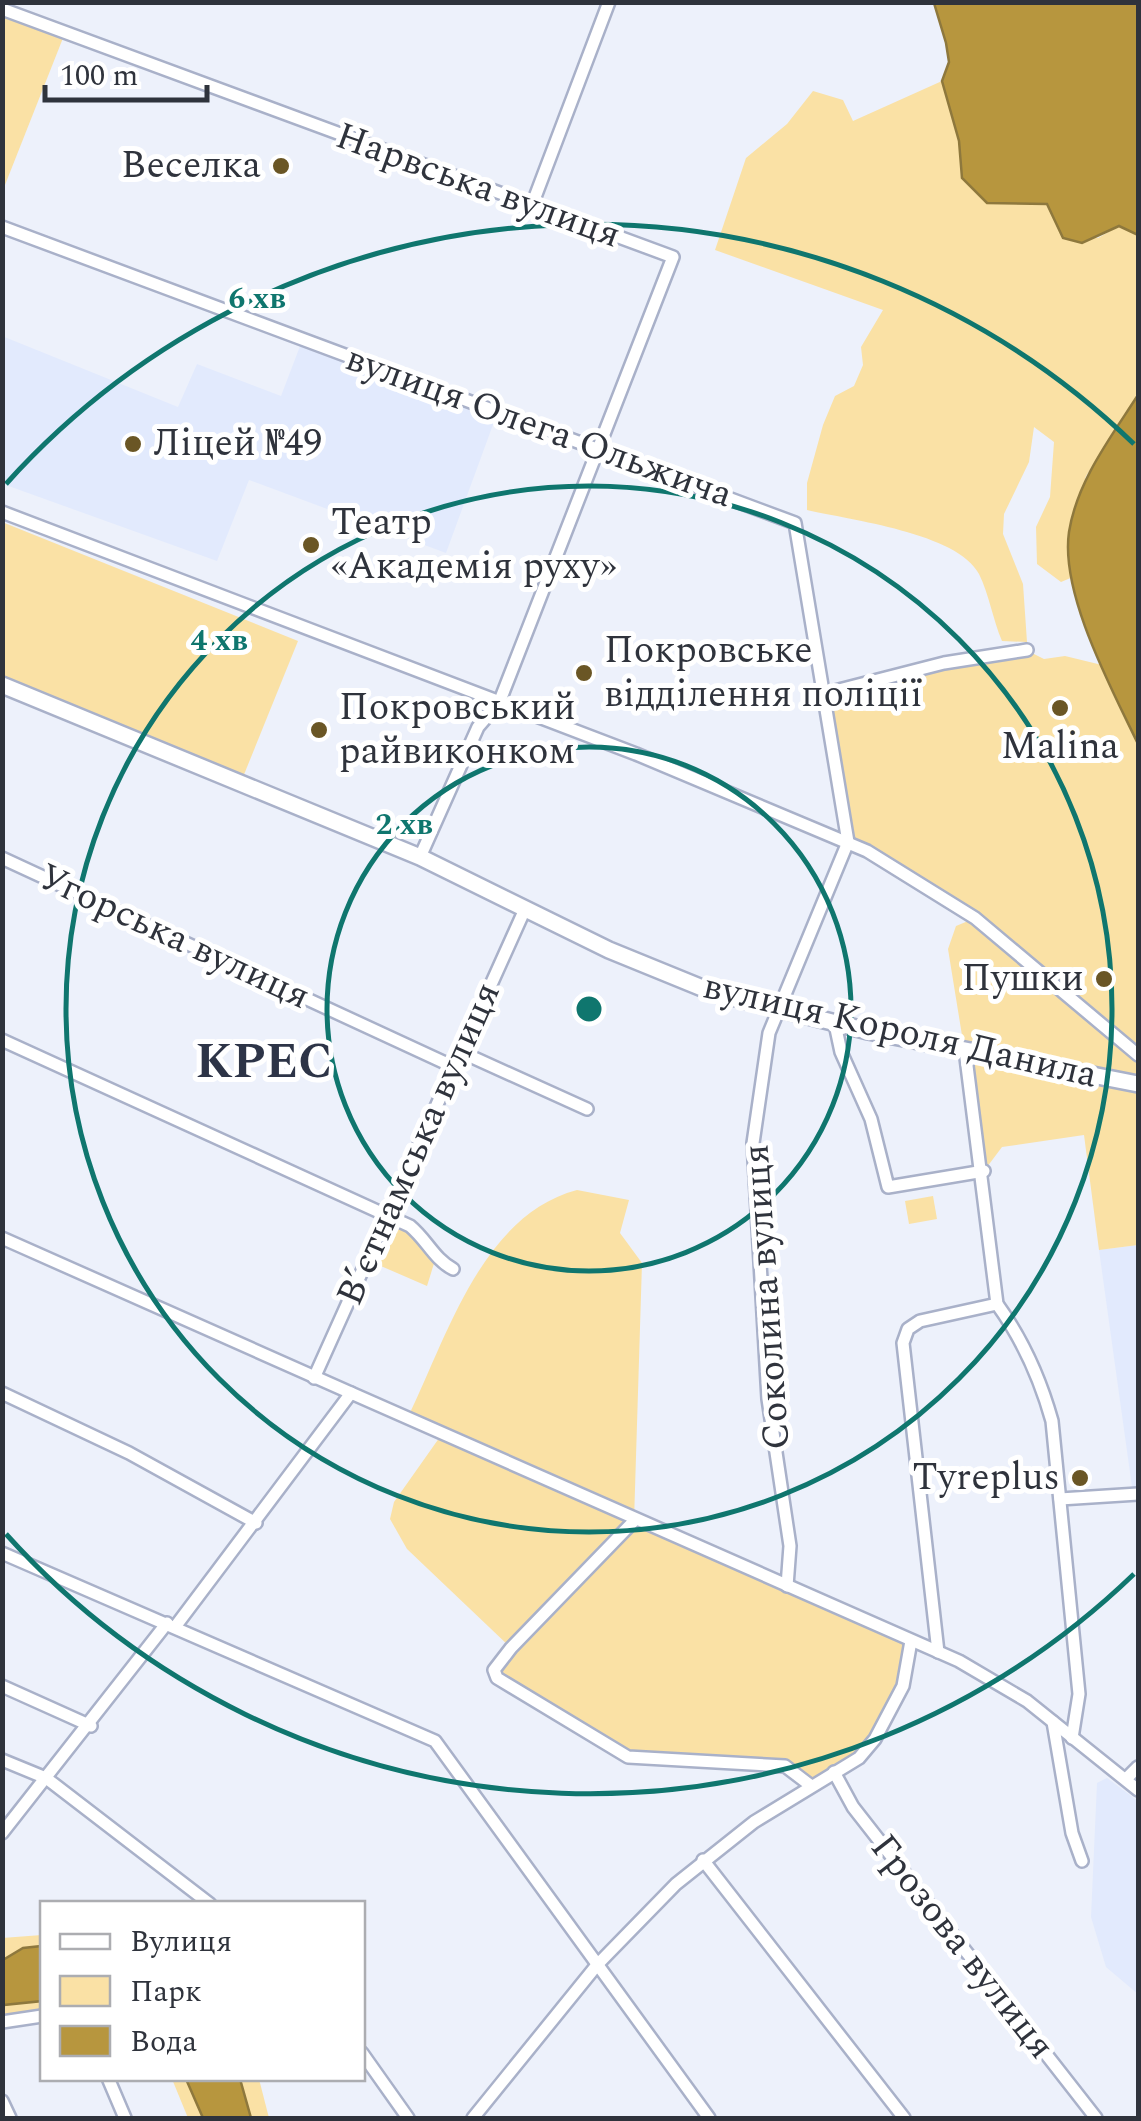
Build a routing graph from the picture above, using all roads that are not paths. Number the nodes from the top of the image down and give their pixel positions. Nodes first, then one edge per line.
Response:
1 (609, 2) edge
2 (2, 9) edge
3 (532, 205) junction
4 (2, 227) edge
5 (598, 447) junction
6 (2, 512) edge
7 (1027, 650) dead end
8 (2, 685) edge
9 (827, 693) junction
10 (498, 703) junction
11 (848, 842) junction
12 (420, 857) junction
13 (2, 858) edge
14 (524, 909) junction
15 (779, 1011) junction
16 (835, 1024) junction
17 (2, 1040) edge
18 (965, 1050) junction
19 (461, 1052) junction
20 (1138, 1055) edge
21 (454, 1067) junction
22 (1138, 1084) edge
23 (586, 1110) dead end
24 (984, 1171) junction
25 (388, 1215) junction
26 (2, 1238) edge
27 (453, 1269) dead end
28 (997, 1304) junction
29 (314, 1378) junction
30 (2, 1393) edge
31 (351, 1393) junction
32 (1138, 1494) edge
33 (1060, 1500) junction
34 (634, 1522) junction
35 (256, 1523) junction
36 (2, 1553) edge
37 (787, 1586) junction
38 (171, 1625) junction
39 (911, 1642) junction
40 (938, 1652) junction
41 (2, 1686) edge
42 (1053, 1722) junction
43 (91, 1726) junction
44 (1072, 1738) junction
45 (2, 1760) edge
46 (1138, 1766) edge
47 (834, 1772) junction
48 (46, 1778) junction
49 (1126, 1780) junction
50 (810, 1785) junction
51 (1138, 1790) edge
52 (2, 1834) edge
53 (703, 1860) junction
54 (1082, 1862) dead end
55 (206, 1901) edge
56 (598, 1965) junction
57 (40, 2016) edge
58 (2, 2022) edge
59 (365, 2058) edge
60 (109, 2081) edge
61 (2, 2100) edge
62 (10, 2118) edge
63 (125, 2118) edge
64 (408, 2118) edge
65 (473, 2118) edge
66 (709, 2118) edge
67 (904, 2118) edge
68 (1096, 2118) edge

1 - 3 street
2 - 3 street, Нарвська вулиця
3 - 5 street, Нарвська вулиця
4 - 5 street, вулиця Олега Ольжича
5 - 9 street, вулиця Олега Ольжича
5 - 10 street
6 - 10 street
7 - 9 street
8 - 12 main road, вулиця Короля Данила
9 - 11 street
10 - 11 street
10 - 12 street
11 - 15 street, Соколина вулиця
11 - 20 street
12 - 14 main road, вулиця Короля Данила
13 - 21 street, Угорська вулиця
14 - 15 main road, вулиця Короля Данила
14 - 19 street, Вʼєтнамська вулиця
15 - 16 main road, вулиця Короля Данила
15 - 37 street, Соколина вулиця
16 - 18 main road, вулиця Короля Данила
16 - 24 street
17 - 25 street
18 - 22 main road, вулиця Короля Данила
18 - 24 street
19 - 21 street, Вʼєтнамська вулиця
19 - 23 street
21 - 25 street, Вʼєтнамська вулиця
24 - 28 street
25 - 27 street
25 - 29 street, Вʼєтнамська вулиця
26 - 29 street
28 - 33 street
28 - 40 street
29 - 31 street
30 - 35 street
31 - 34 street
31 - 35 street
32 - 33 street
33 - 44 street
34 - 37 street
34 - 50 street
35 - 38 street
36 - 38 street
37 - 39 street
38 - 43 street
38 - 56 street
39 - 40 street
39 - 47 street
40 - 42 street
41 - 43 street
42 - 44 street
42 - 54 street
43 - 48 street
44 - 49 street
45 - 48 street
46 - 49 street
47 - 50 street
47 - 68 street, Грозова вулиця
48 - 52 street
48 - 55 street
49 - 51 street
50 - 53 street
53 - 56 street
53 - 67 street
56 - 65 street
56 - 66 street
57 - 58 street
59 - 64 street
60 - 63 street
61 - 62 street

